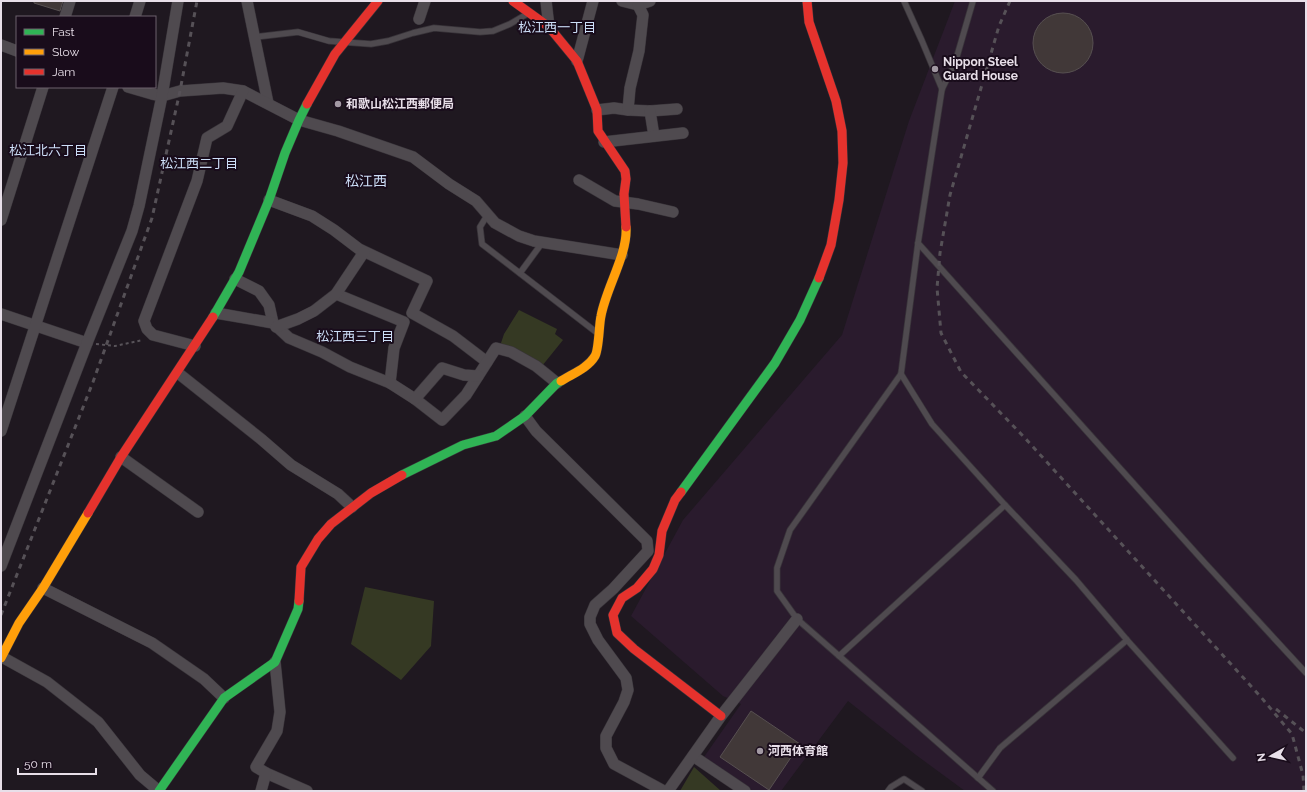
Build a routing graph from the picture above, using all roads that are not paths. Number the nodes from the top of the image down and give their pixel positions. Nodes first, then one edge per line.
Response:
1 (70, 1) edge
2 (140, 1) edge
3 (178, 1) edge
4 (247, 1) edge
5 (378, 1) edge
6 (425, 1) edge
7 (546, 1) edge
8 (593, 1) edge
9 (622, 1) edge
10 (650, 1) edge
11 (806, 1) edge
12 (904, 1) edge
13 (973, 1) edge
14 (520, 2) edge
15 (638, 5) junction
16 (529, 13) junction
17 (65, 16) edge
18 (135, 16) edge
19 (419, 19) dead end
20 (549, 27) junction
21 (255, 37) junction
22 (344, 42) junction
23 (1, 45) edge
24 (16, 50) edge
25 (577, 61) junction
26 (44, 88) edge
27 (113, 88) edge
28 (131, 88) edge
29 (942, 89) junction
30 (243, 91) junction
31 (162, 96) junction
32 (268, 103) junction
33 (677, 109) dead end
34 (597, 110) junction
35 (628, 110) junction
36 (650, 111) junction
37 (299, 120) junction
38 (683, 133) dead end
39 (654, 136) junction
40 (604, 142) junction
41 (579, 180) dead end
42 (269, 200) junction
43 (625, 203) junction
44 (673, 212) dead end
45 (488, 214) junction
46 (1, 220) edge
47 (542, 243) junction
48 (918, 243) junction
49 (364, 252) junction
50 (622, 255) junction
51 (520, 274) junction
52 (235, 279) junction
53 (336, 294) junction
54 (1, 314) edge
55 (216, 314) junction
56 (274, 325) junction
57 (35, 326) junction
58 (599, 334) junction
59 (87, 343) junction
60 (195, 346) junction
61 (487, 362) junction
62 (178, 373) junction
63 (901, 374) junction
64 (478, 376) junction
65 (390, 383) junction
66 (557, 384) junction
67 (415, 399) junction
68 (525, 416) junction
69 (1, 431) edge
70 (122, 457) junction
71 (1005, 505) junction
72 (352, 507) junction
73 (198, 512) dead end
74 (5, 542) edge
75 (1, 566) edge
76 (43, 588) junction
77 (614, 589) junction
78 (622, 598) junction
79 (797, 619) junction
80 (1127, 640) junction
81 (839, 656) junction
82 (1, 657) edge
83 (275, 662) junction
84 (1306, 673) edge
85 (224, 698) junction
86 (721, 716) junction
87 (693, 756) junction
88 (1233, 758) dead end
89 (266, 773) junction
90 (978, 778) junction
91 (159, 791) edge
92 (261, 791) edge
93 (307, 791) edge
94 (664, 791) edge
95 (668, 791) edge
96 (745, 791) edge
97 (888, 791) edge
98 (922, 791) edge
99 (993, 791) edge

1 - 17 street
2 - 18 street
3 - 31 street
4 - 21 street
5 - 22 street
6 - 19 street
7 - 20 street
8 - 25 street
9 - 15 street
10 - 15 street
11 - 78 street
12 - 29 lane
13 - 29 lane
14 - 16 street
15 - 35 street
16 - 20 street
16 - 22 lane
20 - 25 street
21 - 22 lane
21 - 32 street
22 - 37 street
23 - 24 street
25 - 34 street
26 - 46 street
27 - 57 street
28 - 31 street
29 - 48 lane
30 - 31 street
30 - 32 street
30 - 60 street
31 - 59 street
32 - 37 street
33 - 36 street
34 - 35 street
34 - 40 street
35 - 36 street
36 - 39 street
37 - 42 street
37 - 45 street
38 - 39 street
39 - 40 street
40 - 43 street
41 - 43 street
42 - 49 street
42 - 52 street
43 - 44 street
43 - 50 street
45 - 47 street
45 - 51 lane
47 - 50 street
47 - 51 lane
48 - 63 lane
48 - 84 lane
49 - 53 street
49 - 61 street
50 - 58 street
51 - 58 lane
52 - 55 street
52 - 56 street
53 - 56 street
53 - 65 street
54 - 57 street
55 - 56 street
55 - 60 street
56 - 65 street
57 - 59 street
57 - 69 street
58 - 66 street
59 - 74 street
60 - 62 street
61 - 64 street
61 - 66 street
62 - 70 street
62 - 72 street
63 - 71 lane
63 - 79 lane
64 - 67 street
64 - 67 street
65 - 67 street
66 - 68 street
68 - 72 street
68 - 77 street
70 - 73 street
70 - 76 street
71 - 80 lane
71 - 81 lane
72 - 83 street
74 - 75 street
76 - 82 street
76 - 85 street
77 - 78 street
77 - 94 street
78 - 86 street
79 - 81 lane
79 - 86 street
80 - 88 lane
80 - 90 lane
81 - 90 lane
82 - 91 street
83 - 85 street
83 - 89 street
85 - 91 street
86 - 87 street
87 - 95 street
87 - 96 street
89 - 92 street
89 - 93 street
90 - 99 lane
97 - 98 lane

